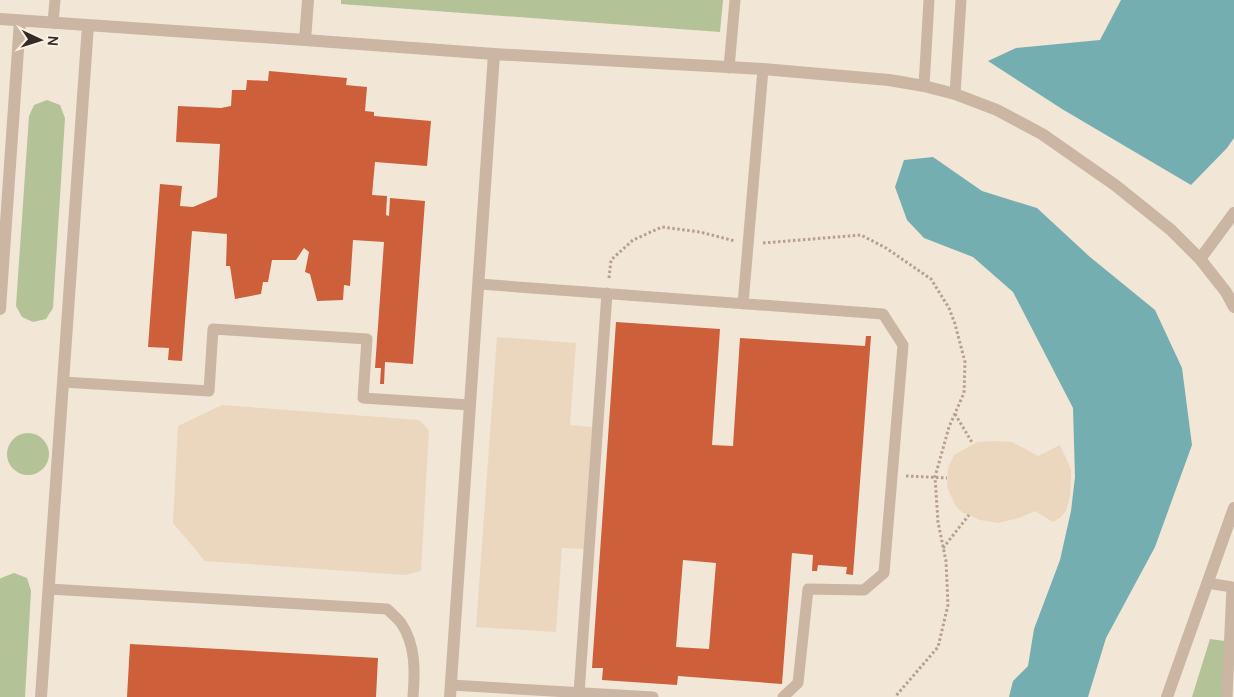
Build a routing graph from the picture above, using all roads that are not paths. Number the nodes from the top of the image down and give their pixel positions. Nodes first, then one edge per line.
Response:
1 (55, 0) edge
2 (308, 0) edge
3 (735, 0) edge
4 (928, 0) edge
5 (961, 0) edge
6 (0, 19) edge
7 (20, 21) junction
8 (53, 23) junction
9 (88, 25) junction
10 (306, 40) junction
11 (494, 54) junction
12 (729, 68) junction
13 (762, 70) junction
14 (924, 86) junction
15 (955, 94) junction
16 (1234, 213) edge
17 (1200, 259) junction
18 (479, 284) junction
19 (607, 293) junction
20 (743, 304) junction
21 (1234, 307) edge
22 (0, 310) edge
23 (63, 382) junction
24 (470, 405) junction
25 (1234, 510) edge
26 (1207, 583) junction
27 (1233, 585) edge
28 (49, 589) junction
29 (451, 691) edge
30 (579, 693) junction
31 (41, 697) edge
32 (413, 697) edge
33 (653, 697) edge
34 (783, 697) edge
35 (1167, 697) edge
36 (1227, 697) edge

1 - 8 lane
2 - 10 street
3 - 12 lane
4 - 14 lane
5 - 15 lane
6 - 7 street
7 - 8 street
7 - 22 street
8 - 9 street
9 - 10 street
9 - 23 street
10 - 11 street
11 - 12 street
11 - 18 street
12 - 13 street
13 - 14 street
13 - 20 lane
14 - 15 street
15 - 17 street
16 - 17 street
17 - 21 street
18 - 19 lane
18 - 24 street
19 - 20 lane
19 - 30 lane
20 - 34 lane
23 - 24 lane
23 - 28 street
24 - 29 street
25 - 26 street
26 - 27 lane
26 - 35 street
27 - 36 lane
28 - 31 street
28 - 32 lane
29 - 30 lane
30 - 33 lane

